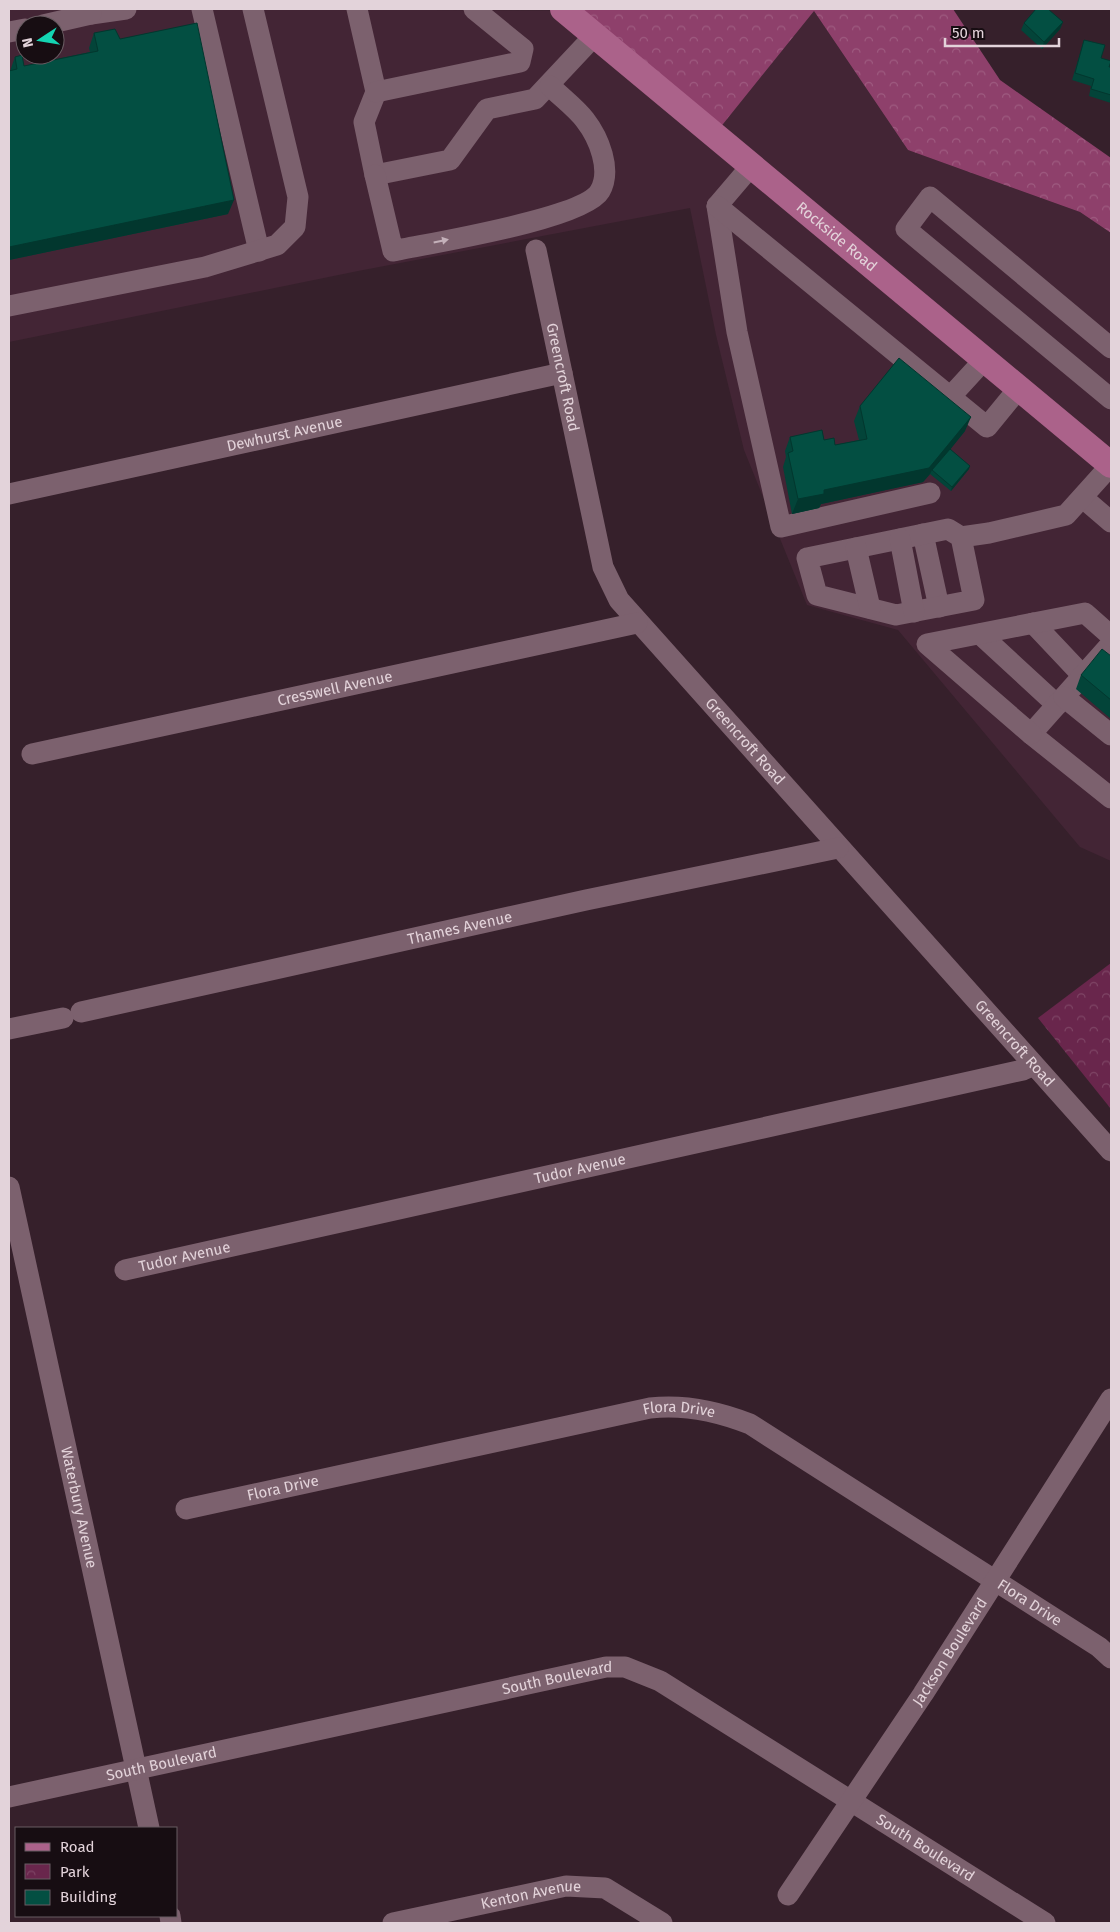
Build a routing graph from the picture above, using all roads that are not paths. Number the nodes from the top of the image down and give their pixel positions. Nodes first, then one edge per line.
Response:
1 (126, 9) edge
2 (202, 9) edge
3 (253, 9) edge
4 (357, 9) edge
5 (474, 9) edge
6 (563, 9) edge
7 (91, 12) edge
8 (65, 19) edge
9 (595, 35) junction
10 (550, 86) junction
11 (376, 92) junction
12 (752, 165) junction
13 (375, 175) junction
14 (716, 206) junction
15 (536, 250) dead end
16 (259, 251) junction
17 (9, 306) edge
18 (1111, 348) edge
19 (984, 360) junction
20 (562, 373) junction
21 (1019, 388) junction
22 (951, 396) junction
23 (1111, 399) edge
24 (1111, 465) edge
25 (930, 493) dead end
26 (9, 494) edge
27 (1083, 498) junction
28 (1111, 522) edge
29 (924, 534) junction
30 (961, 537) junction
31 (900, 539) junction
32 (856, 548) junction
33 (939, 607) junction
34 (870, 608) junction
35 (914, 612) junction
36 (637, 623) junction
37 (1033, 623) junction
38 (980, 634) junction
39 (1111, 636) edge
40 (1111, 644) edge
41 (1083, 676) junction
42 (1061, 701) junction
43 (1031, 734) junction
44 (1111, 735) edge
45 (32, 754) dead end
46 (1111, 798) edge
47 (838, 848) junction
48 (9, 1030) edge
49 (1034, 1065) junction
50 (1111, 1152) edge
51 (9, 1187) edge
52 (124, 1270) dead end
53 (1111, 1399) edge
54 (186, 1509) dead end
55 (994, 1579) junction
56 (1111, 1658) edge
57 (135, 1768) junction
58 (9, 1797) edge
59 (851, 1802) junction
60 (149, 1827) edge
61 (788, 1895) dead end
62 (393, 1923) edge
63 (662, 1923) edge
64 (1045, 1923) edge

1 - 7 street
2 - 16 street
3 - 16 street
4 - 11 street
5 - 11 street
6 - 9 main road, Rockside Road
7 - 8 street
9 - 10 street
9 - 12 main road, Rockside Road
10 - 13 street
13 -> 10 street
11 - 13 street
12 - 14 street
12 - 19 main road, Rockside Road
14 - 22 street
14 - 25 street
15 - 20 street, Greencroft Road
16 - 17 street
18 - 23 street
19 - 21 main road, Rockside Road
19 - 22 street
20 - 26 street, Dewhurst Avenue
20 - 36 street, Greencroft Road
21 - 22 street
21 - 24 main road, Rockside Road
24 - 27 street
27 - 28 street
27 - 30 street
29 - 30 street
29 - 31 street
29 - 33 street
30 - 33 street
31 - 32 street
31 - 35 street
32 - 34 street
32 - 34 street
33 - 35 street
34 - 35 street
36 - 45 street, Cresswell Avenue
36 - 47 street, Greencroft Road
37 - 38 street
37 - 39 street
37 - 41 street
38 - 42 street
38 - 43 street
40 - 41 street
41 - 42 street
42 - 43 street
42 - 44 street
43 - 46 street
47 - 48 street, Thames Avenue
47 - 49 street, Greencroft Road
49 - 50 street, Greencroft Road
49 - 52 street, Tudor Avenue
51 - 57 street, Waterbury Avenue
53 - 55 street, Jackson Boulevard
54 - 55 street, Flora Drive
55 - 56 street, Flora Drive
55 - 59 street, Jackson Boulevard
57 - 58 street, South Boulevard
57 - 59 street, South Boulevard
57 - 60 street, Waterbury Avenue
59 - 61 street, Jackson Boulevard
59 - 64 street, South Boulevard
62 - 63 street, Kenton Avenue

